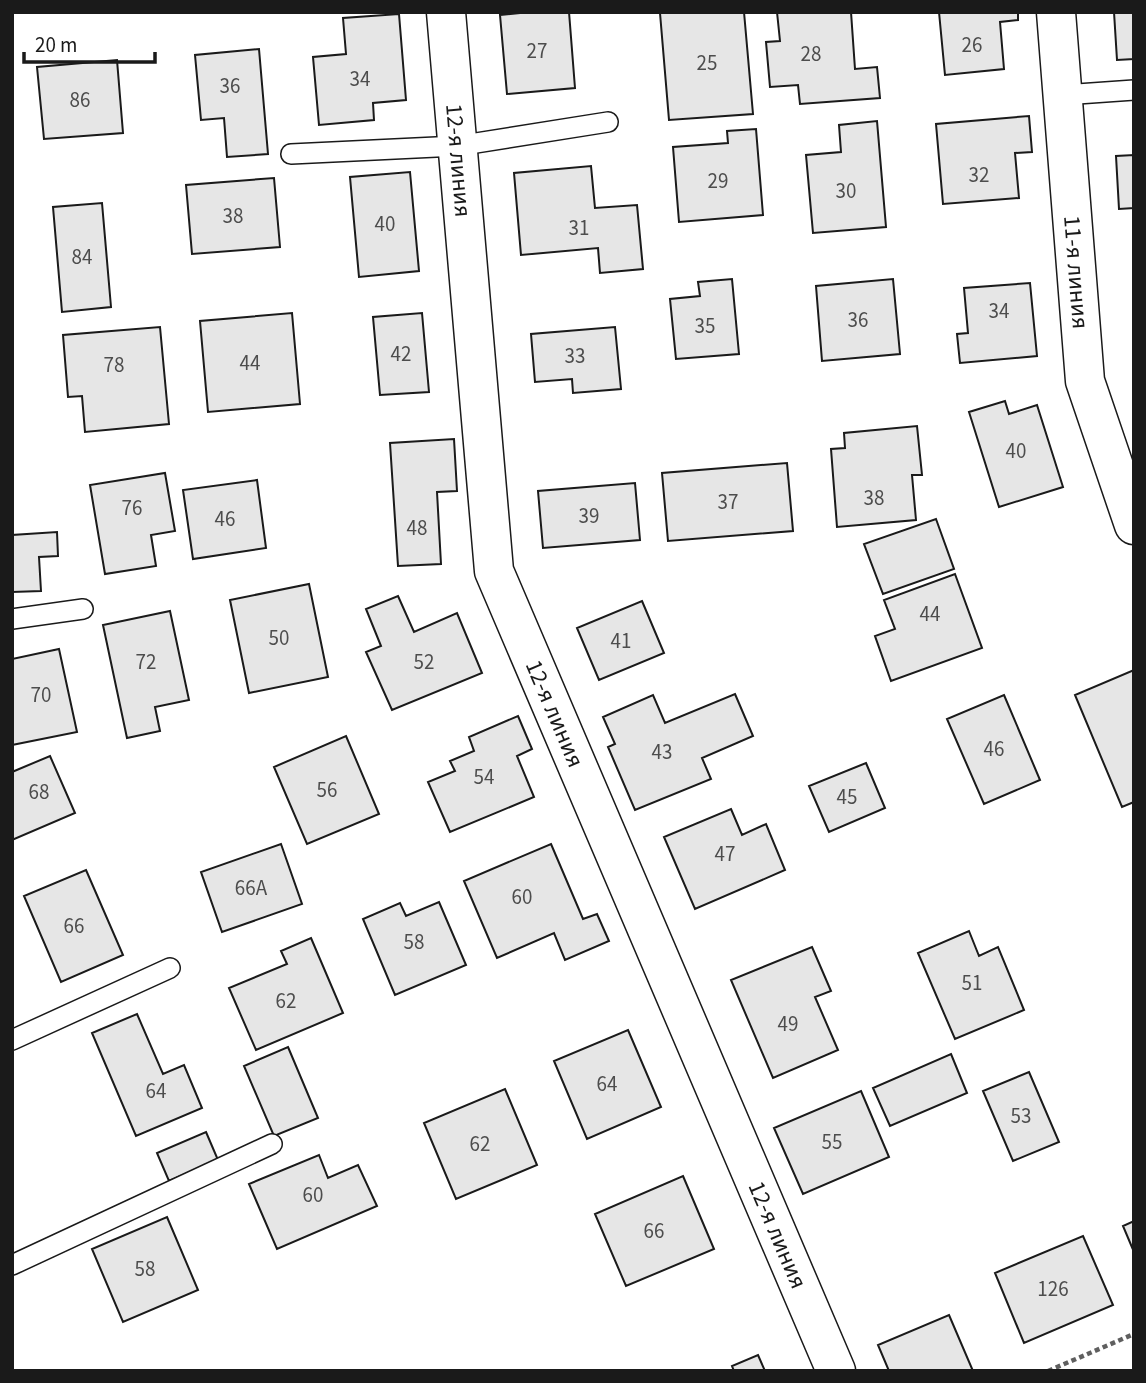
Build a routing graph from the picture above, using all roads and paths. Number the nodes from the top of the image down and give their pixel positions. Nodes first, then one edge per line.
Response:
1 (446, 12) edge
2 (1056, 12) edge
3 (1134, 90) edge
4 (1063, 95) junction
5 (608, 122) dead end
6 (457, 146) junction
7 (291, 155) dead end
8 (1134, 525) edge
9 (83, 609) dead end
10 (12, 619) edge
11 (170, 968) dead end
12 (12, 1040) edge
13 (272, 1144) dead end
14 (12, 1265) edge
15 (1134, 1334) edge
16 (836, 1371) edge
17 (1048, 1371) edge

1 - 6 street, 12-я линия
2 - 4 street, 11-я линия
3 - 4 lane
4 - 8 street, 11-я линия
5 - 6 lane
6 - 7 lane
6 - 16 street, 12-я линия
9 - 10 lane
11 - 12 lane
13 - 14 lane
15 - 17 path

